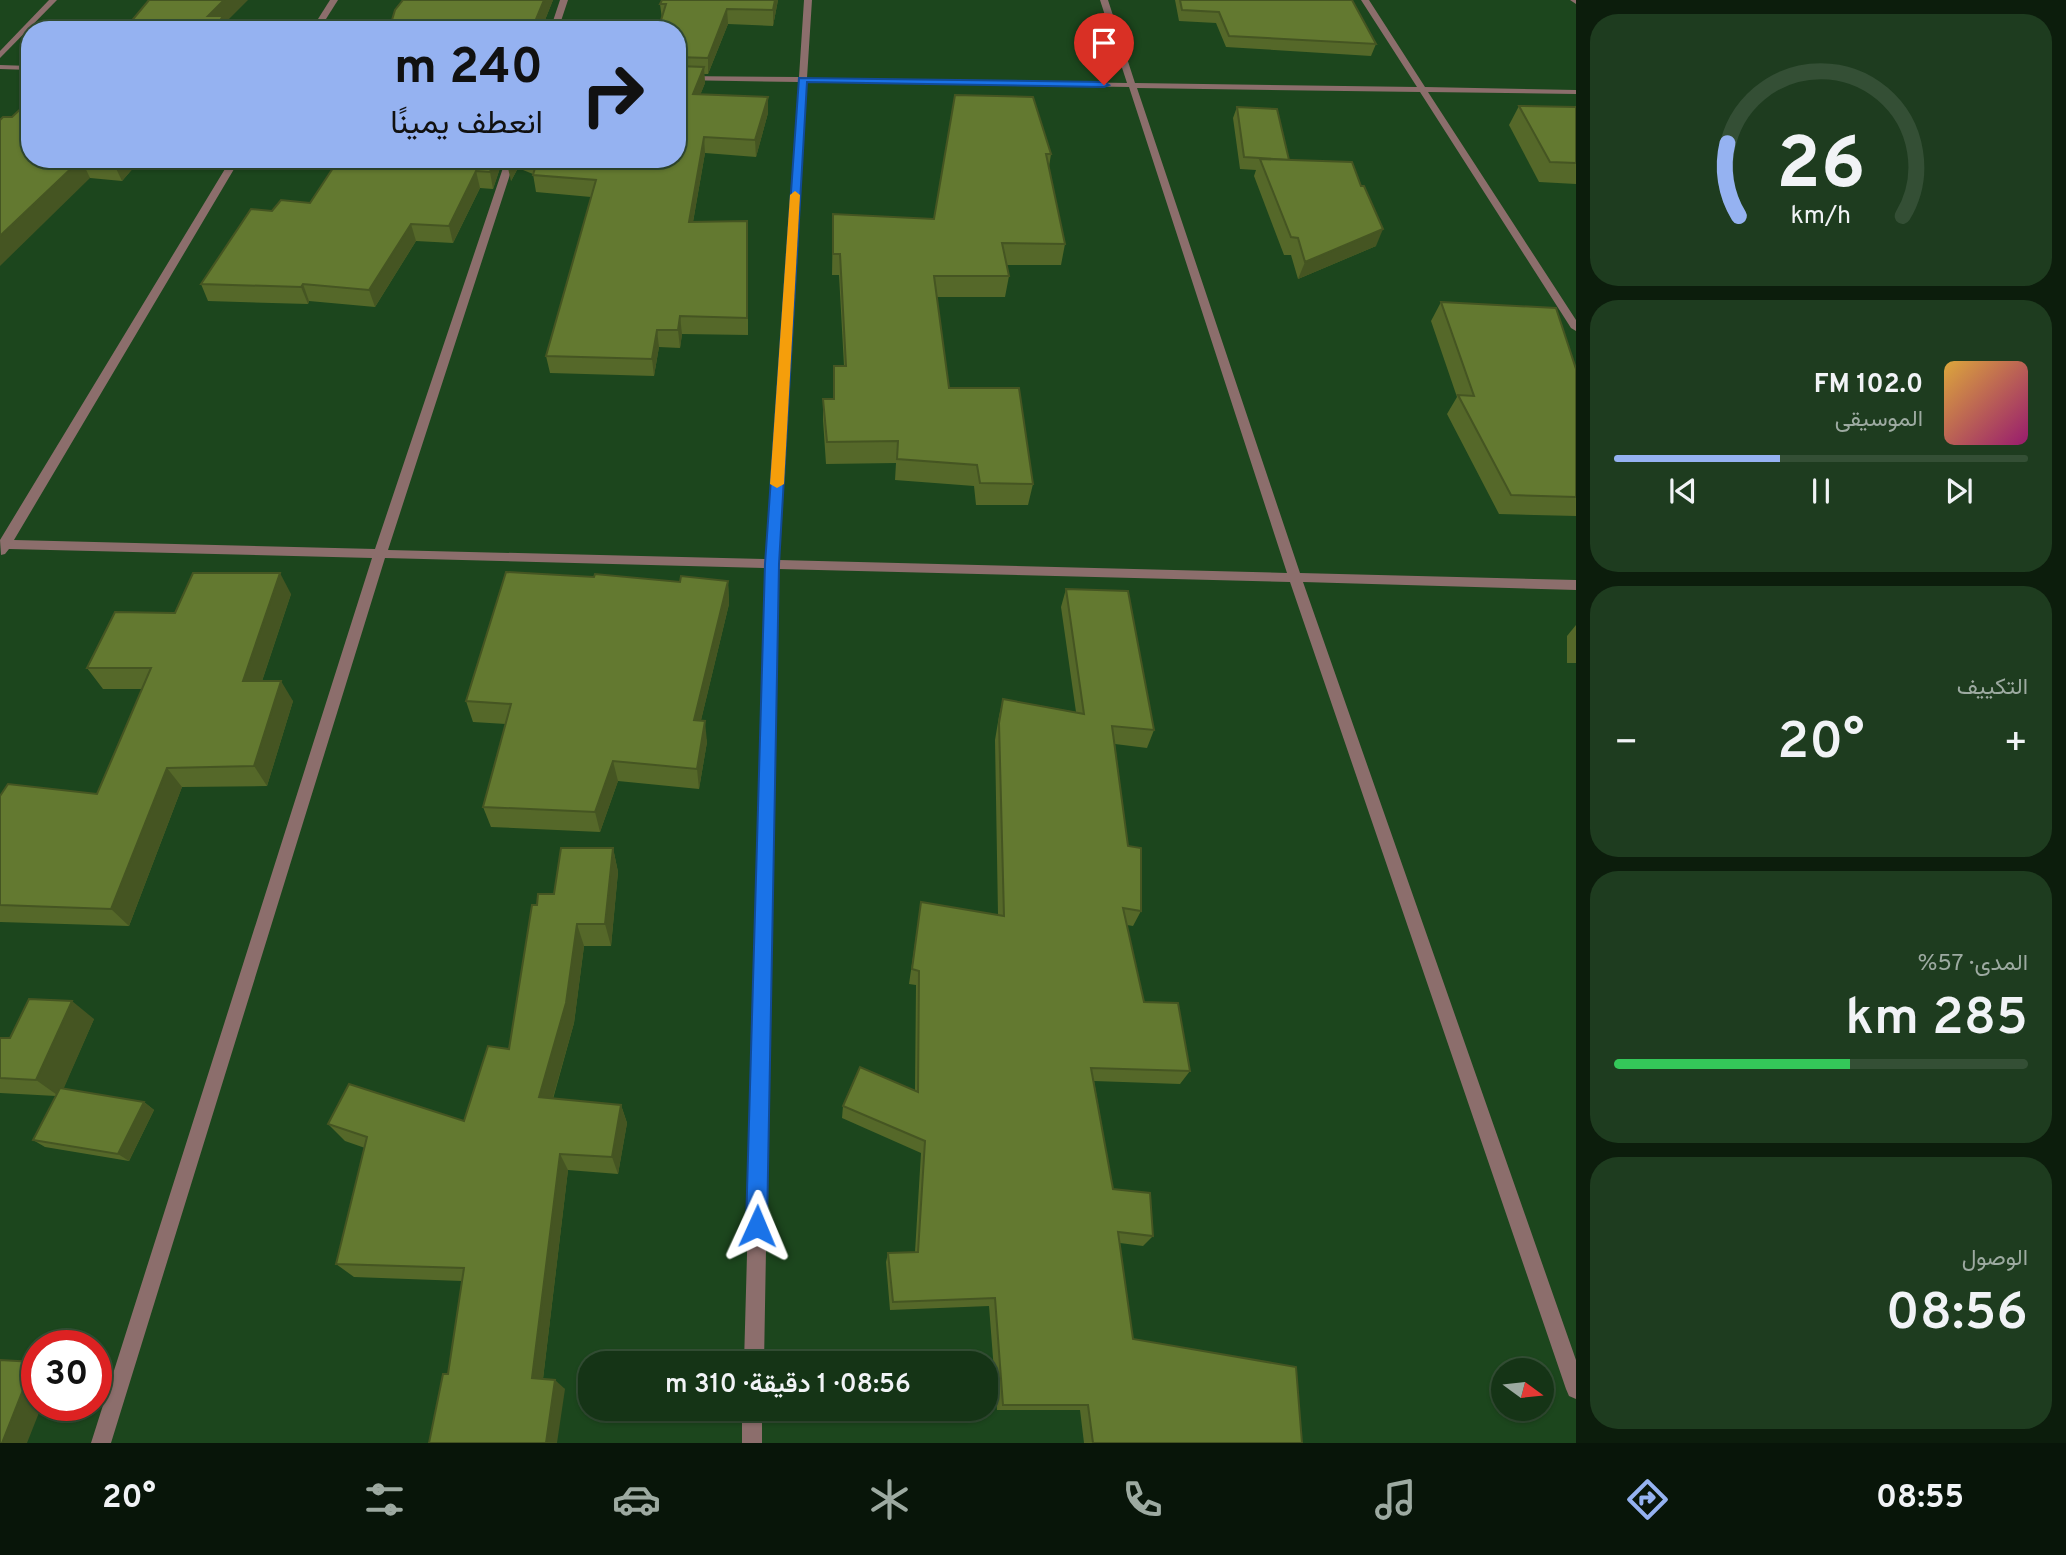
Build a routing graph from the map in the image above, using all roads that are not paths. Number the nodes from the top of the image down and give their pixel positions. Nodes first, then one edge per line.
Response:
1 (53, 0) edge
2 (334, 0) edge
3 (564, 0) edge
4 (808, 0) edge
5 (1104, 0) edge
6 (1365, 0) edge
7 (33, 21) edge
8 (321, 21) edge
9 (557, 21) edge
10 (21, 34) edge
11 (0, 56) edge
12 (0, 67) edge
13 (21, 68) edge
14 (686, 78) edge
15 (802, 80) junction
16 (1132, 85) junction
17 (1424, 90) junction
18 (1576, 92) edge
19 (231, 168) edge
20 (508, 168) edge
21 (1576, 328) edge
22 (2, 547) edge
23 (380, 554) junction
24 (772, 564) junction
25 (1295, 577) junction
26 (1576, 584) edge
27 (754, 1351) edge
28 (1576, 1389) edge
29 (752, 1421) edge
30 (101, 1443) edge
31 (752, 1443) edge

1 - 7 street
2 - 8 street
3 - 9 street
4 - 15 street
5 - 16 street
6 - 17 street
10 - 11 street
12 - 13 street
14 - 15 street
15 - 16 street
15 - 24 street
16 - 17 street
16 - 25 street
17 - 18 street
17 - 21 street
19 - 22 street
20 - 23 street
22 - 23 street
23 - 24 street
23 - 30 street
24 - 25 street
24 - 27 street
25 - 26 street
25 - 28 street
29 - 31 street

